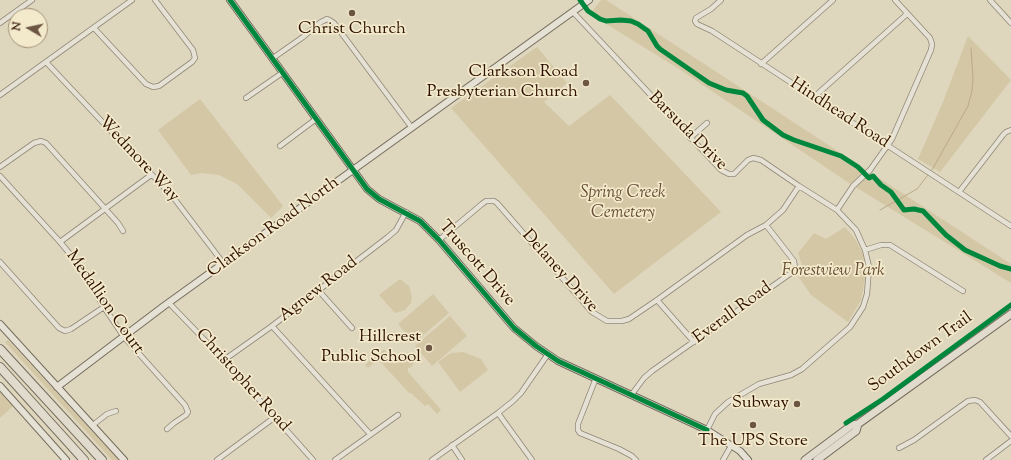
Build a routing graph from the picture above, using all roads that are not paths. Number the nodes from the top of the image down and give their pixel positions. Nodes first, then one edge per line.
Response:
1 (32, 0) edge
2 (132, 0) edge
3 (155, 0) edge
4 (230, 0) edge
5 (589, 0) edge
6 (720, 0) edge
7 (833, 0) edge
8 (895, 0) edge
9 (990, 0) edge
10 (573, 12) junction
11 (908, 14) junction
12 (0, 23) edge
13 (1011, 23) edge
14 (94, 28) junction
15 (273, 58) junction
16 (46, 62) junction
17 (762, 64) junction
18 (282, 72) junction
19 (0, 95) edge
20 (814, 97) junction
21 (246, 98) dead end
22 (316, 119) junction
23 (707, 123) dead end
24 (412, 128) junction
25 (1011, 130) edge
26 (690, 138) junction
27 (280, 146) dead end
28 (888, 146) junction
29 (0, 167) edge
30 (353, 170) junction
31 (151, 174) junction
32 (0, 176) edge
33 (798, 186) junction
34 (959, 192) junction
35 (104, 209) junction
36 (837, 210) junction
37 (406, 212) junction
38 (766, 225) junction
39 (1011, 226) edge
40 (123, 231) dead end
41 (439, 240) junction
42 (60, 242) junction
43 (865, 250) junction
44 (0, 262) edge
45 (224, 264) junction
46 (319, 291) junction
47 (963, 291) dead end
48 (657, 300) junction
49 (169, 303) junction
50 (104, 307) junction
51 (1011, 314) edge
52 (0, 324) edge
53 (272, 326) junction
54 (352, 328) dead end
55 (124, 337) junction
56 (694, 342) junction
57 (0, 349) edge
58 (548, 354) junction
59 (224, 360) junction
60 (0, 367) edge
61 (596, 378) junction
62 (0, 386) edge
63 (57, 387) junction
64 (632, 394) junction
65 (116, 411) dead end
66 (498, 413) junction
67 (398, 415) dead end
68 (275, 417) junction
69 (858, 424) junction
70 (93, 425) junction
71 (167, 429) dead end
72 (707, 430) junction
73 (370, 434) junction
74 (1011, 436) edge
75 (1011, 441) edge
76 (452, 445) junction
77 (731, 446) junction
78 (899, 448) dead end
79 (630, 458) edge
80 (66, 460) edge
81 (84, 460) edge
82 (102, 460) edge
83 (124, 460) edge
84 (217, 460) edge
85 (313, 460) edge
86 (335, 460) edge
87 (432, 460) edge
88 (462, 460) edge
89 (532, 460) edge
90 (636, 460) edge
91 (723, 460) edge
92 (748, 460) edge
93 (805, 460) edge
94 (817, 460) edge
95 (986, 460) edge

1 - 12 street
2 - 14 street
3 - 14 street
4 - 15 street, Truscott Drive
5 - 10 street, Clarkson Road North
6 - 17 street, Hindhead Road
7 - 17 street
8 - 11 street
9 - 13 street
10 - 24 street, Clarkson Road North
10 - 26 street, Barsuda Drive
11 - 20 street
11 - 28 street
14 - 16 street
15 - 18 street, Truscott Drive
15 - 24 street
16 - 19 street
16 - 31 street, Wedmore Way
17 - 20 street, Hindhead Road
18 - 21 street
18 - 22 street, Truscott Drive
20 - 28 street, Hindhead Road
22 - 27 street
22 - 30 street, Truscott Drive
23 - 26 street
24 - 30 street, Clarkson Road North
25 - 34 street
26 - 33 street, Barsuda Drive
28 - 34 street, Hindhead Road
28 - 36 street
29 - 35 street
30 - 37 street, Truscott Drive
30 - 45 street, Clarkson Road North
31 - 35 street
31 - 45 street, Wedmore Way
32 - 42 street, Medallion Court
33 - 36 street, Barsuda Drive
33 - 38 street, Delaney Drive
34 - 39 street, Hindhead Road
35 - 40 street
35 - 42 street
36 - 43 street, Barsuda Drive
37 - 41 street, Truscott Drive
37 - 46 street, Agnew Road
38 - 48 street, Delaney Drive
38 - 56 street, Everall Road
41 - 48 street, Delaney Drive
41 - 58 street, Truscott Drive
42 - 50 street, Medallion Court
43 - 47 street
43 - 72 street, Barsuda Drive
44 - 50 street
45 - 49 street, Clarkson Road North
46 - 53 street, Agnew Road
46 - 54 street
48 - 56 street
49 - 55 street, Clarkson Road North
49 - 59 street, Christopher Road
50 - 55 street, Medallion Court
51 - 69 main road
52 - 63 street
53 - 59 street, Agnew Road
53 - 73 street
55 - 63 street, Clarkson Road North
55 - 71 street, Medallion Court
56 - 64 street, Everall Road
57 - 82 highway
58 - 61 street, Truscott Drive
58 - 66 street
59 - 68 street, Christopher Road
60 - 81 highway
61 - 64 street, Truscott Drive
61 - 79 street
62 - 80 street
63 - 70 street
64 - 72 street, Truscott Drive
65 - 70 street
66 - 76 street
66 - 89 street
67 - 73 street
68 - 84 street
68 - 85 street, Christopher Road
69 - 93 main road
69 - 94 main road
70 - 83 street
72 - 77 street, Truscott Drive
73 - 86 street
74 - 78 street
75 - 95 street
76 - 87 street
76 - 88 street
77 - 91 street
77 - 92 street, Truscott Drive
79 - 90 street

